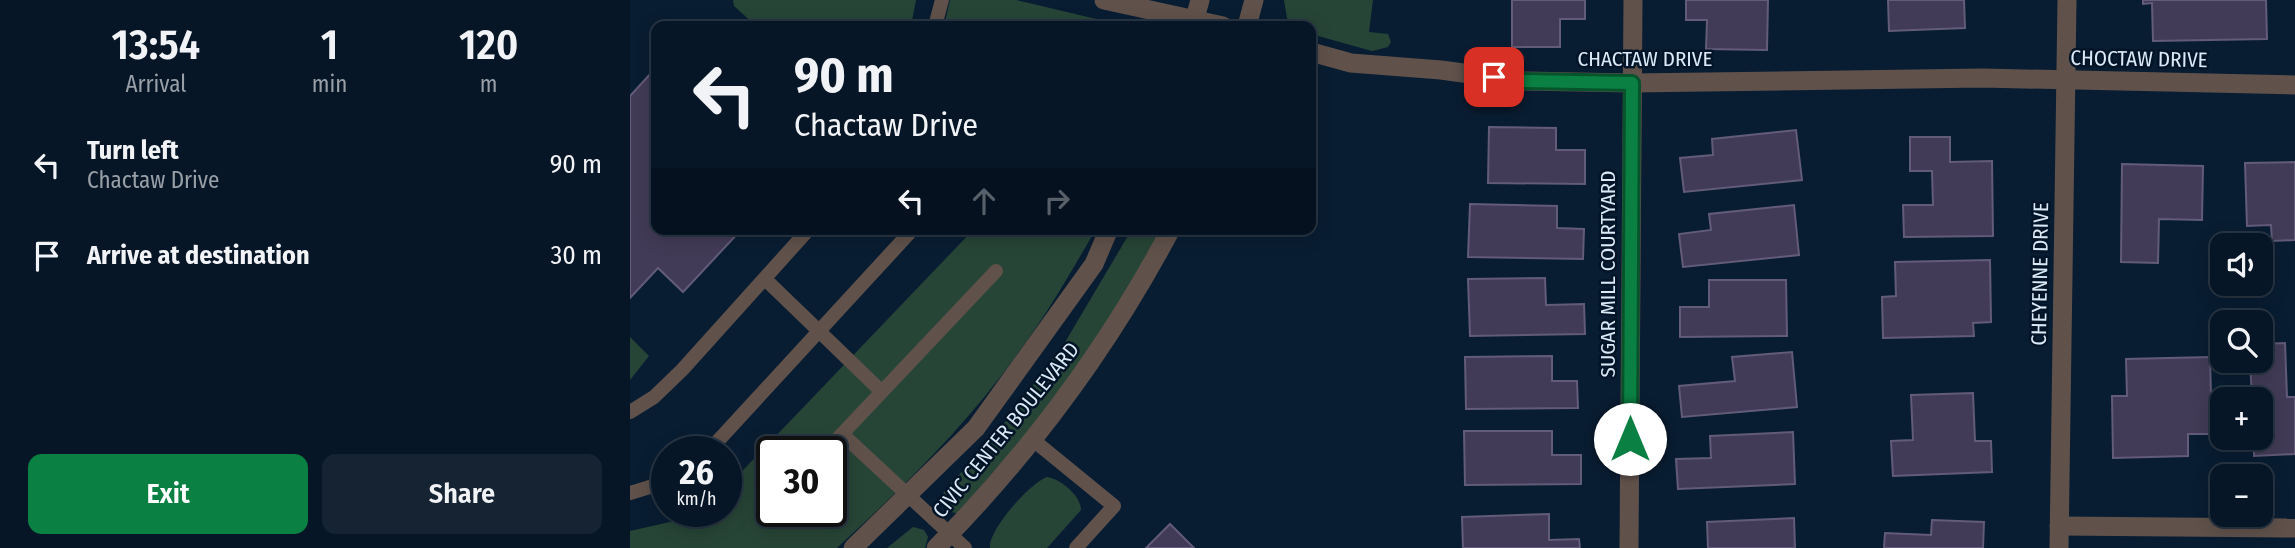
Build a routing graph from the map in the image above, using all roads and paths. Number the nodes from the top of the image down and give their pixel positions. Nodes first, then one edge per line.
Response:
1 (942, 0) edge
2 (1104, 0) edge
3 (1254, 0) edge
4 (1633, 0) edge
5 (2067, 0) edge
6 (1196, 15) edge
7 (936, 21) edge
8 (1248, 21) edge
9 (1316, 53) edge
10 (1983, 78) joint
11 (2066, 80) junction
12 (1632, 83) junction
13 (2295, 85) edge
14 (804, 235) edge
15 (908, 235) edge
16 (1106, 235) edge
17 (1167, 235) edge
18 (996, 271) dead end
19 (766, 280) junction
20 (820, 330) junction
21 (881, 391) junction
22 (630, 412) edge
23 (842, 434) joint
24 (722, 436) edge
25 (1031, 439) junction
26 (651, 487) edge
27 (630, 493) edge
28 (908, 495) junction
29 (2059, 526) junction
30 (2295, 528) edge
31 (943, 541) edge
32 (853, 548) edge
33 (965, 548) edge
34 (1076, 548) edge
35 (1629, 548) edge
36 (2059, 548) edge

1 - 7 lane
2 - 6 street
3 - 8 street
4 - 12 street, SUGAR MILL COURTYARD
5 - 11 street, CHEYENNE DRIVE
9 - 12 street, CHACTAW DRIVE
10 - 11 street, CHOCTAW DRIVE
10 - 12 street, CHACTAW DRIVE
11 - 13 street, CHOCTAW DRIVE
11 - 29 street, CHEYENNE DRIVE
12 - 35 street, SUGAR MILL COURTYARD
14 - 19 lane
15 - 20 lane
16 - 28 street, CIVIC CENTER BOULEVARD
17 - 25 street, CIVIC CENTER BOULEVARD
18 - 21 lane
19 - 20 lane
19 - 22 lane
20 - 21 lane
20 - 24 lane
21 - 23 lane
23 - 28 lane
25 - 31 street, CIVIC CENTER BOULEVARD
25 - 34 lane
26 - 27 lane
28 - 31 lane
28 - 32 street, CIVIC CENTER BOULEVARD
29 - 30 street
29 - 36 street, CHEYENNE DRIVE
31 - 33 lane

